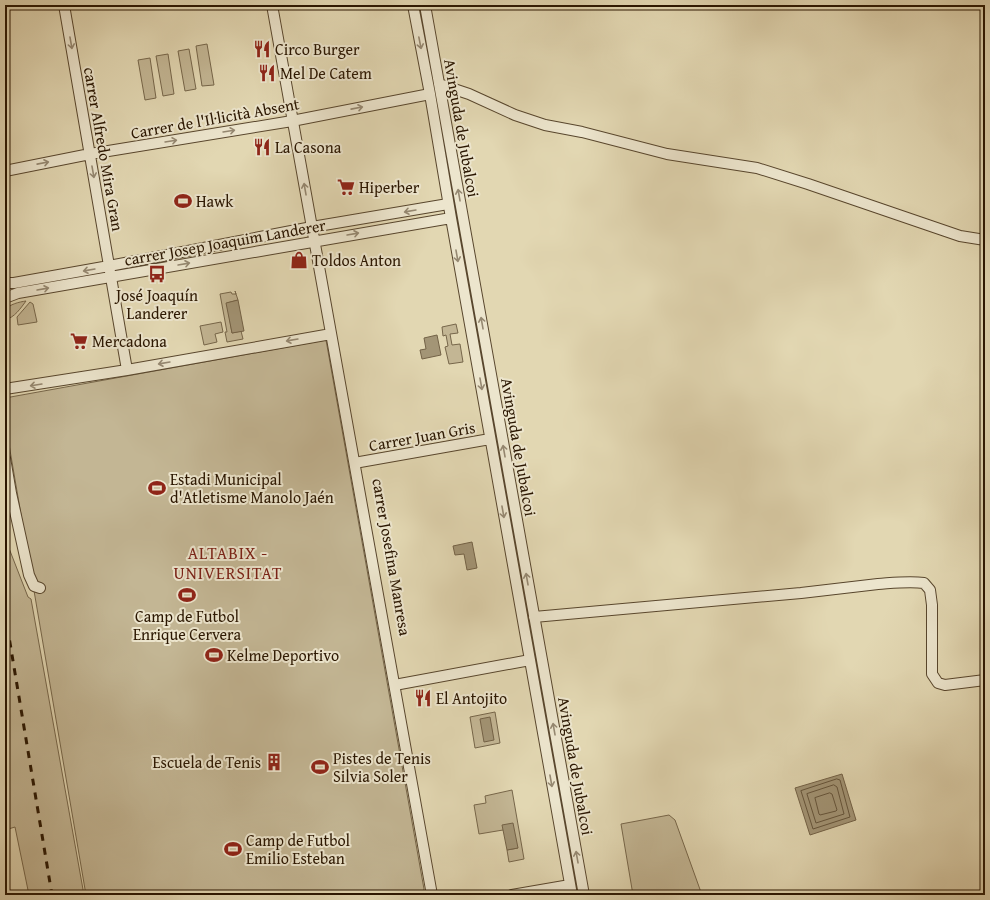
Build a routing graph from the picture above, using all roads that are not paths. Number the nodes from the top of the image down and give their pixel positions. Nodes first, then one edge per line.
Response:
1 (64, 5) edge
2 (272, 5) edge
3 (413, 5) edge
4 (425, 5) edge
5 (439, 84) junction
6 (430, 94) junction
7 (292, 120) junction
8 (90, 154) junction
9 (5, 171) edge
10 (448, 204) junction
11 (450, 218) junction
12 (312, 227) junction
13 (985, 240) edge
14 (317, 241) junction
15 (109, 266) junction
16 (111, 277) junction
17 (5, 283) edge
18 (5, 298) edge
19 (331, 334) junction
20 (127, 370) junction
21 (5, 390) edge
22 (490, 439) junction
23 (5, 458) edge
24 (360, 462) junction
25 (40, 588) dead end
26 (534, 617) junction
27 (530, 660) junction
28 (985, 680) edge
29 (400, 684) junction
30 (570, 885) junction
31 (432, 895) edge
32 (439, 895) edge
33 (512, 895) edge
34 (572, 895) edge
35 (584, 895) edge

1 -> 8 street, carrer Alfredo Mira Gran
2 - 7 street
3 -> 6 street, Avinguda de Jubalcoi
4 - 5 street, Avinguda de Jubalcoi
5 - 13 street
26 -> 5 street, Avinguda de Jubalcoi
7 -> 6 street, Carrer de l'Il·licità Absent
6 - 10 street, Avinguda de Jubalcoi
8 -> 7 street, Carrer de l'Il·licità Absent
12 -> 7 street
9 -> 8 street, Carrer de l'Il·licità Absent
8 -> 15 street, carrer Alfredo Mira Gran
10 - 11 street, Avinguda de Jubalcoi
10 -> 12 street, carrer Josep Joaquim Landerer
14 -> 11 street, carrer Josep Joaquim Landerer
11 -> 22 street, Avinguda de Jubalcoi
12 - 14 street
12 - 15 street, carrer Josep Joaquim Landerer
16 -> 14 street, carrer Josep Joaquim Landerer
14 - 19 street, carrer Josefina Manresa
14 - 24 street, carrer Josefina Manresa
15 - 16 street, carrer Alfredo Mira Gran
15 -> 17 street, carrer Josep Joaquim Landerer
18 -> 16 street, carrer Josep Joaquim Landerer
16 - 20 street, carrer Alfredo Mira Gran
19 -> 20 street
19 - 31 street, carrer Josefina Manresa
20 -> 21 street
22 - 24 street, Carrer Juan Gris
22 -> 27 street, Avinguda de Jubalcoi
23 - 25 street
24 - 29 street, carrer Josefina Manresa
26 - 28 street
35 -> 26 street, Avinguda de Jubalcoi
27 - 29 street
27 -> 30 street, Avinguda de Jubalcoi
29 - 32 street, carrer Josefina Manresa
30 - 33 street
30 - 34 street, Avinguda de Jubalcoi

